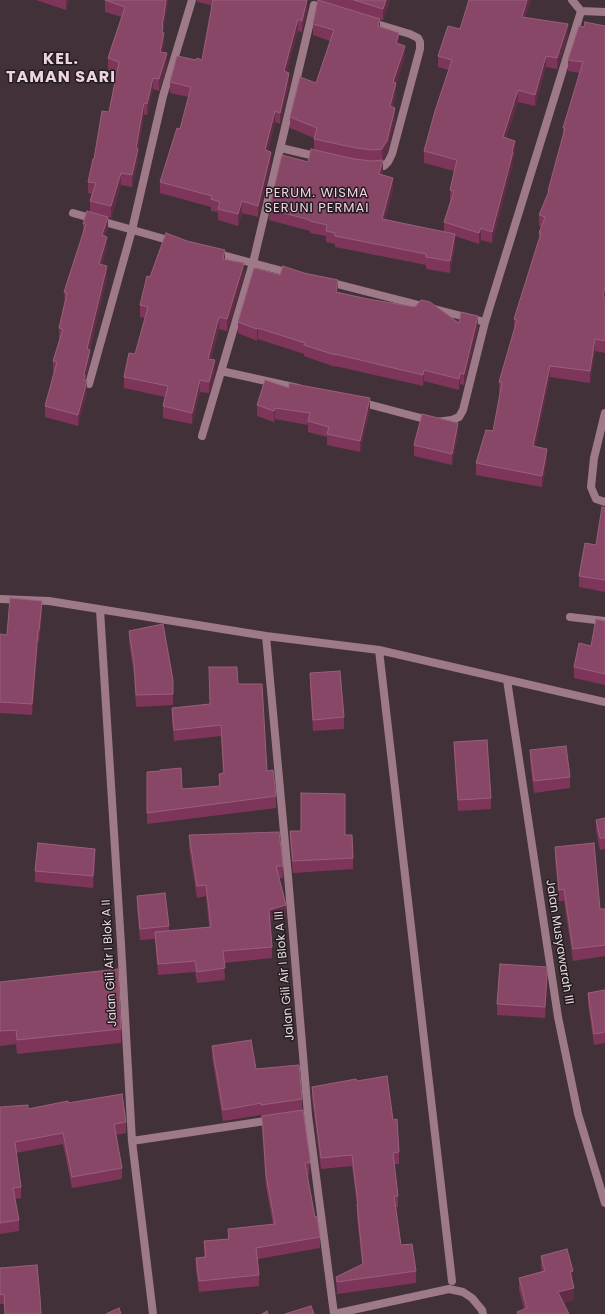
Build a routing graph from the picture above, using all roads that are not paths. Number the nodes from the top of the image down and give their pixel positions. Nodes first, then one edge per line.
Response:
1 (192, 0) edge
2 (572, 0) edge
3 (303, 2) edge
4 (581, 12) junction
5 (605, 12) edge
6 (358, 18) edge
7 (281, 148) junction
8 (326, 159) edge
9 (367, 166) edge
10 (73, 213) dead end
11 (132, 230) junction
12 (185, 244) edge
13 (208, 251) edge
14 (253, 263) junction
15 (299, 275) edge
16 (322, 281) edge
17 (485, 322) junction
18 (221, 371) junction
19 (89, 384) dead end
20 (304, 390) edge
21 (350, 400) edge
22 (605, 413) edge
23 (202, 436) dead end
24 (605, 502) edge
25 (0, 599) edge
26 (100, 610) junction
27 (570, 617) dead end
28 (605, 621) edge
29 (266, 636) junction
30 (380, 650) junction
31 (507, 680) junction
32 (605, 702) edge
33 (278, 1119) edge
34 (132, 1141) junction
35 (605, 1203) edge
36 (452, 1281) dead end
37 (153, 1314) edge
38 (334, 1314) edge
39 (483, 1314) edge

1 - 11 street
2 - 4 street
3 - 7 street
4 - 5 street
4 - 17 street
6 - 9 street
7 - 8 street
7 - 14 street
10 - 11 street
11 - 12 street
11 - 19 street
13 - 14 street
14 - 15 street
14 - 18 street
16 - 17 street
17 - 21 street
18 - 20 street
18 - 23 street
22 - 24 street
25 - 26 street
26 - 29 street
26 - 34 street, Jalan Gili Air I Blok A II
27 - 28 street
29 - 30 street
29 - 38 street, Jalan Gili Air I Blok A III
30 - 31 street
30 - 36 street
31 - 32 street
31 - 35 street, Jalan Musyawarah III
33 - 34 street
34 - 37 street, Jalan Gili Air I Blok A II
38 - 39 street

